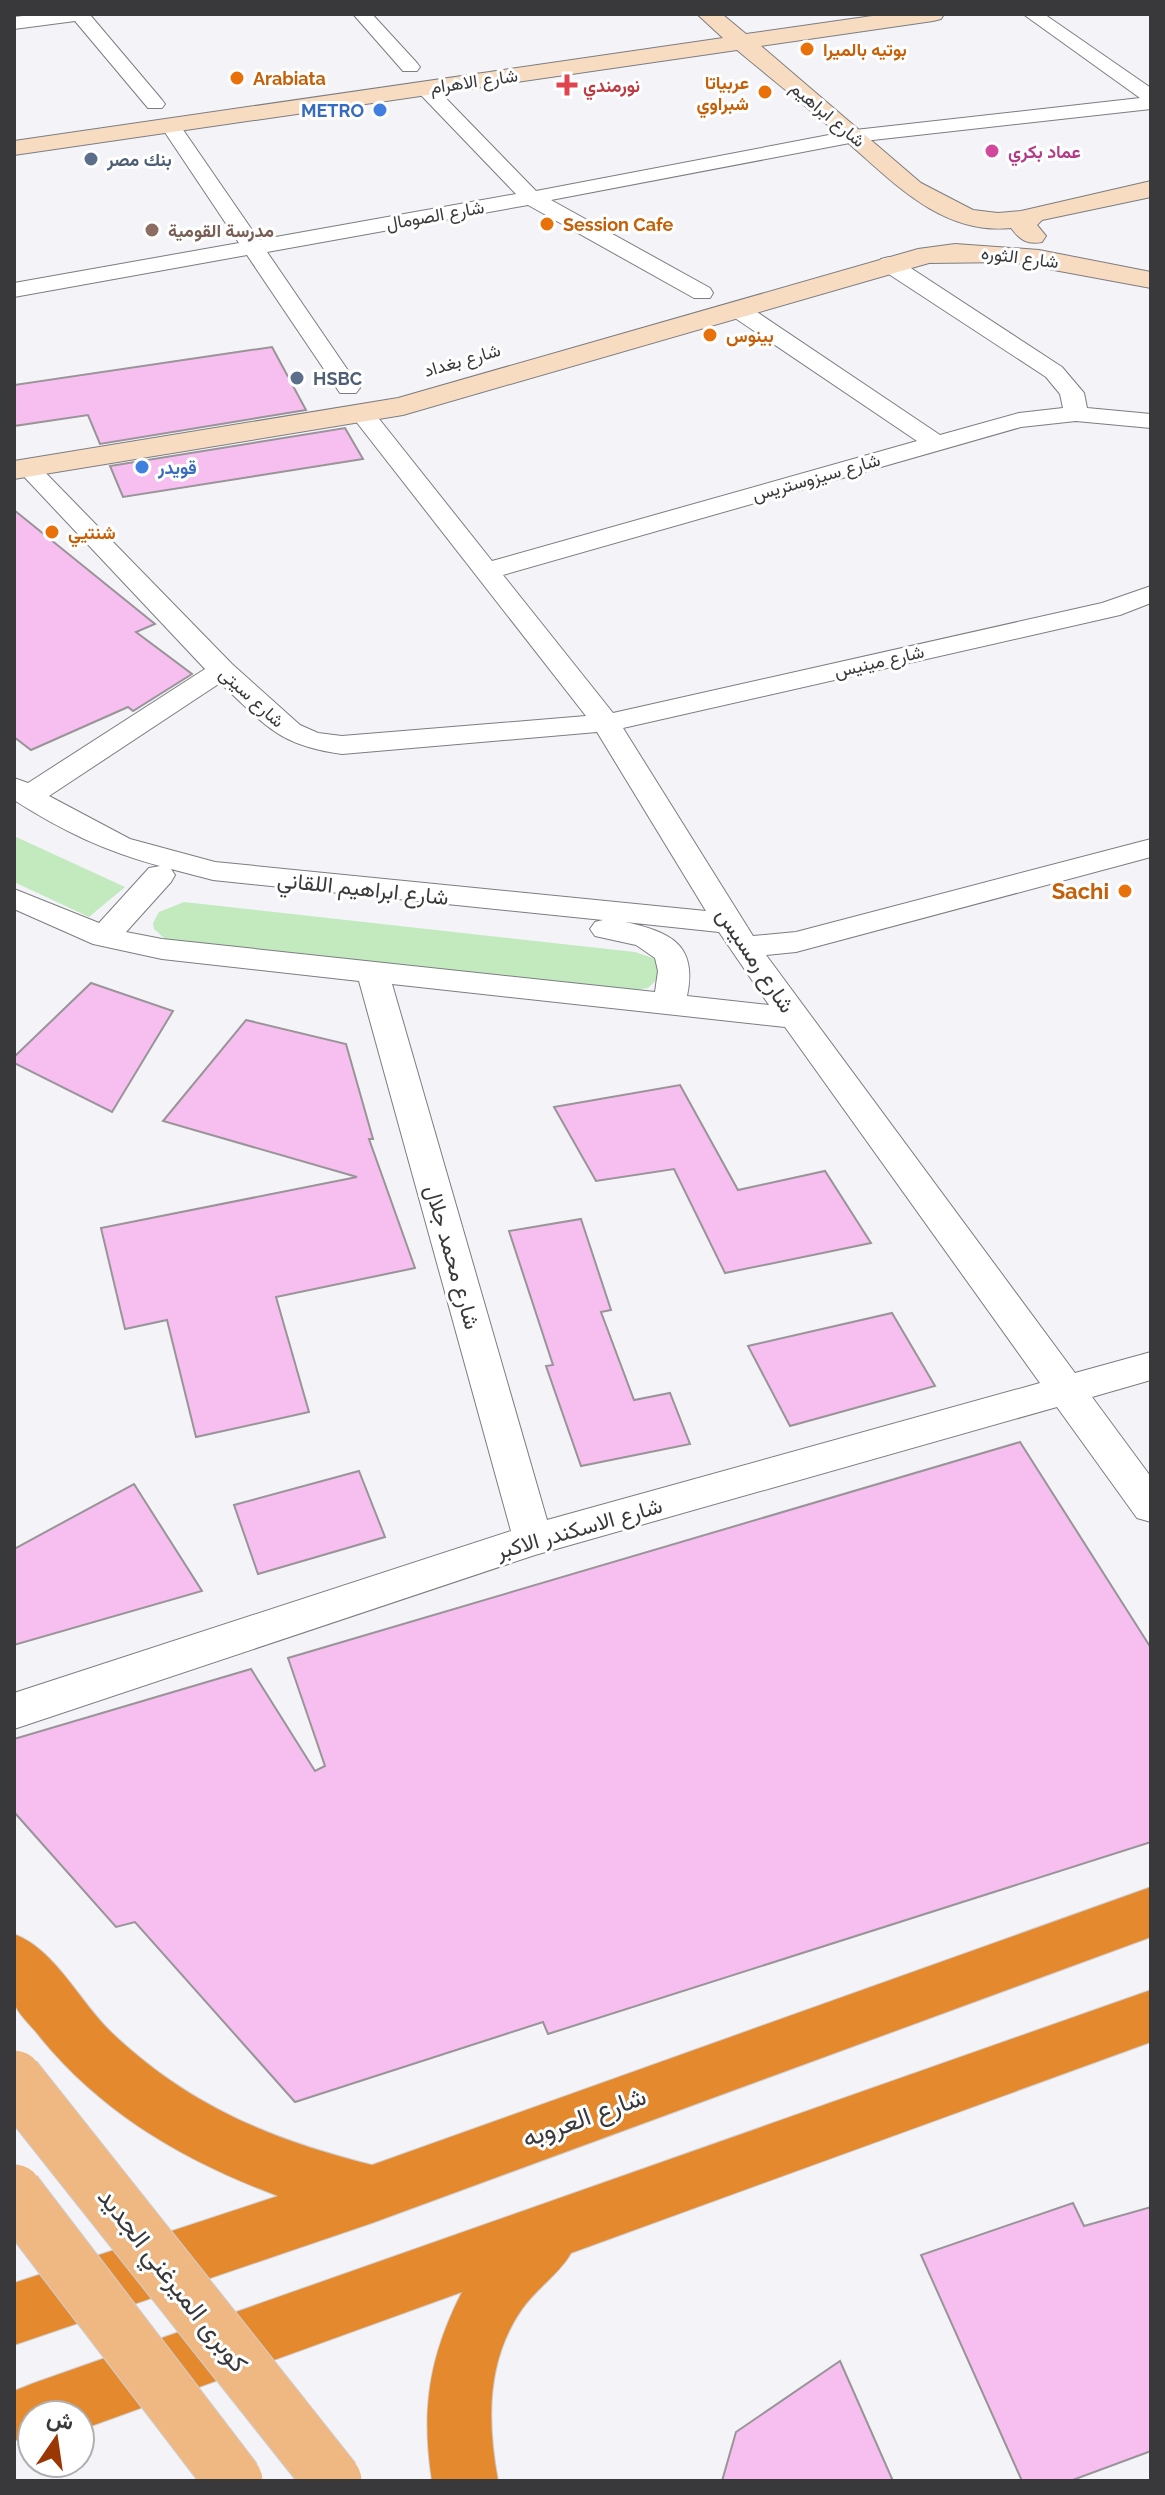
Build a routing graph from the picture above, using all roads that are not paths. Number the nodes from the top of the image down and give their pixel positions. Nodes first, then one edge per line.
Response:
1 (80, 14) edge
2 (362, 14) edge
3 (772, 14) edge
4 (933, 14) edge
5 (1032, 14) edge
6 (14, 23) edge
7 (697, 23) edge
8 (643, 33) dead end
9 (741, 42) junction
10 (438, 63) dead end
11 (410, 67) junction
12 (379, 71) dead end
13 (425, 88) junction
14 (181, 100) dead end
15 (1151, 100) edge
16 (155, 104) junction
17 (115, 110) dead end
18 (170, 125) junction
19 (855, 136) junction
20 (14, 148) edge
21 (912, 188) junction
22 (1151, 189) edge
23 (531, 198) junction
24 (1030, 227) junction
25 (909, 228) junction
26 (255, 248) junction
27 (1151, 261) edge
28 (889, 264) junction
29 (1151, 280) edge
30 (14, 290) edge
31 (702, 293) junction
32 (737, 309) junction
33 (569, 330) dead end
34 (318, 393) dead end
35 (360, 395) junction
36 (211, 411) dead end
37 (1076, 414) junction
38 (1151, 421) edge
39 (936, 443) junction
40 (18, 460) edge
41 (486, 571) junction
42 (1151, 594) edge
43 (222, 670) junction
44 (606, 723) junction
45 (19, 798) edge
46 (1151, 848) edge
47 (160, 875) junction
48 (14, 898) edge
49 (737, 935) junction
50 (104, 937) junction
51 (373, 973) junction
52 (669, 1004) junction
53 (796, 1018) junction
54 (1151, 1366) edge
55 (1064, 1391) junction
56 (1151, 1507) edge
57 (533, 1540) junction
58 (14, 1711) edge
59 (1151, 1912) edge
60 (14, 1960) edge
61 (1151, 2016) edge
62 (14, 2079) edge
63 (14, 2193) edge
64 (372, 2194) junction
65 (554, 2230) junction
66 (14, 2314) edge
67 (78, 2399) edge
68 (234, 2481) edge
69 (333, 2481) edge
70 (465, 2481) edge

1 - 6 street
1 - 16 street
2 - 11 street
3 - 7 main road
4 - 9 main road, شارع الاهرام
5 - 15 street
7 - 8 main road
7 - 9 main road, شارع ابراهيم
9 - 13 main road, شارع الاهرام
9 - 19 main road, شارع ابراهيم
10 - 11 main road, شارع الاهرام
11 - 12 main road, شارع الاهرام
13 - 18 main road, شارع الاهرام
13 - 23 street
14 - 16 main road
15 - 19 street, شارع الصومال
16 - 17 main road
18 - 20 main road, شارع الاهرام
18 - 26 street, شارع رمسيس
19 - 21 main road, شارع ابراهيم
19 - 23 street, شارع الصومال
21 - 24 main road, شارع ابراهيم
21 - 25 main road
22 - 24 main road
23 - 26 street, شارع الصومال
23 - 31 street
24 - 25 main road, شارع الثوره
24 - 27 main road, شارع الثوره
25 - 31 main road
26 - 30 street, شارع الصومال
26 - 35 street, شارع رمسيس
28 - 29 main road, شارع الثوره
28 - 32 main road, شارع بغداد
28 - 37 street
31 - 33 main road
32 - 35 main road, شارع بغداد
32 - 39 street
34 - 35 main road, شارع بغداد
35 - 40 main road, شارع بغداد
35 - 41 street, شارع رمسيس
36 - 40 main road
37 - 38 street, شارع سيزوستريس
37 - 39 street, شارع سيزوستريس
39 - 41 street, شارع سيزوستريس
40 - 43 street, شارع سيتى
41 - 44 street, شارع رمسيس
42 - 44 street, شارع مينيس
43 - 44 street, شارع سيتى
43 - 45 street
44 - 49 street, شارع رمسيس
45 - 47 street, شارع ابراهيم اللقاني
45 - 49 street, شارع ابراهيم اللقاني
46 - 49 street, شارع ابراهيم اللقاني
47 - 50 street
47 - 52 street, شارع ابراهيم اللقاني
48 - 50 street
49 - 53 street, شارع رمسيس
50 - 51 street
51 - 52 street
51 - 57 street, شارع محمد جلال
52 - 53 street
53 - 55 street, شارع رمسيس
54 - 55 street, شارع الاسكندر الاكبر
55 - 56 street, شارع رمسيس
55 - 57 street, شارع الاسكندر الاكبر
57 - 58 street, شارع الاسكندر الاكبر
59 - 64 highway, شارع العروبه
60 - 64 highway
61 - 65 highway
62 - 69 main road, كوبرى الميرغني الجديد, bridge
63 - 68 main road, bridge
64 - 66 highway, شارع العروبه
65 - 67 highway
65 - 70 highway

